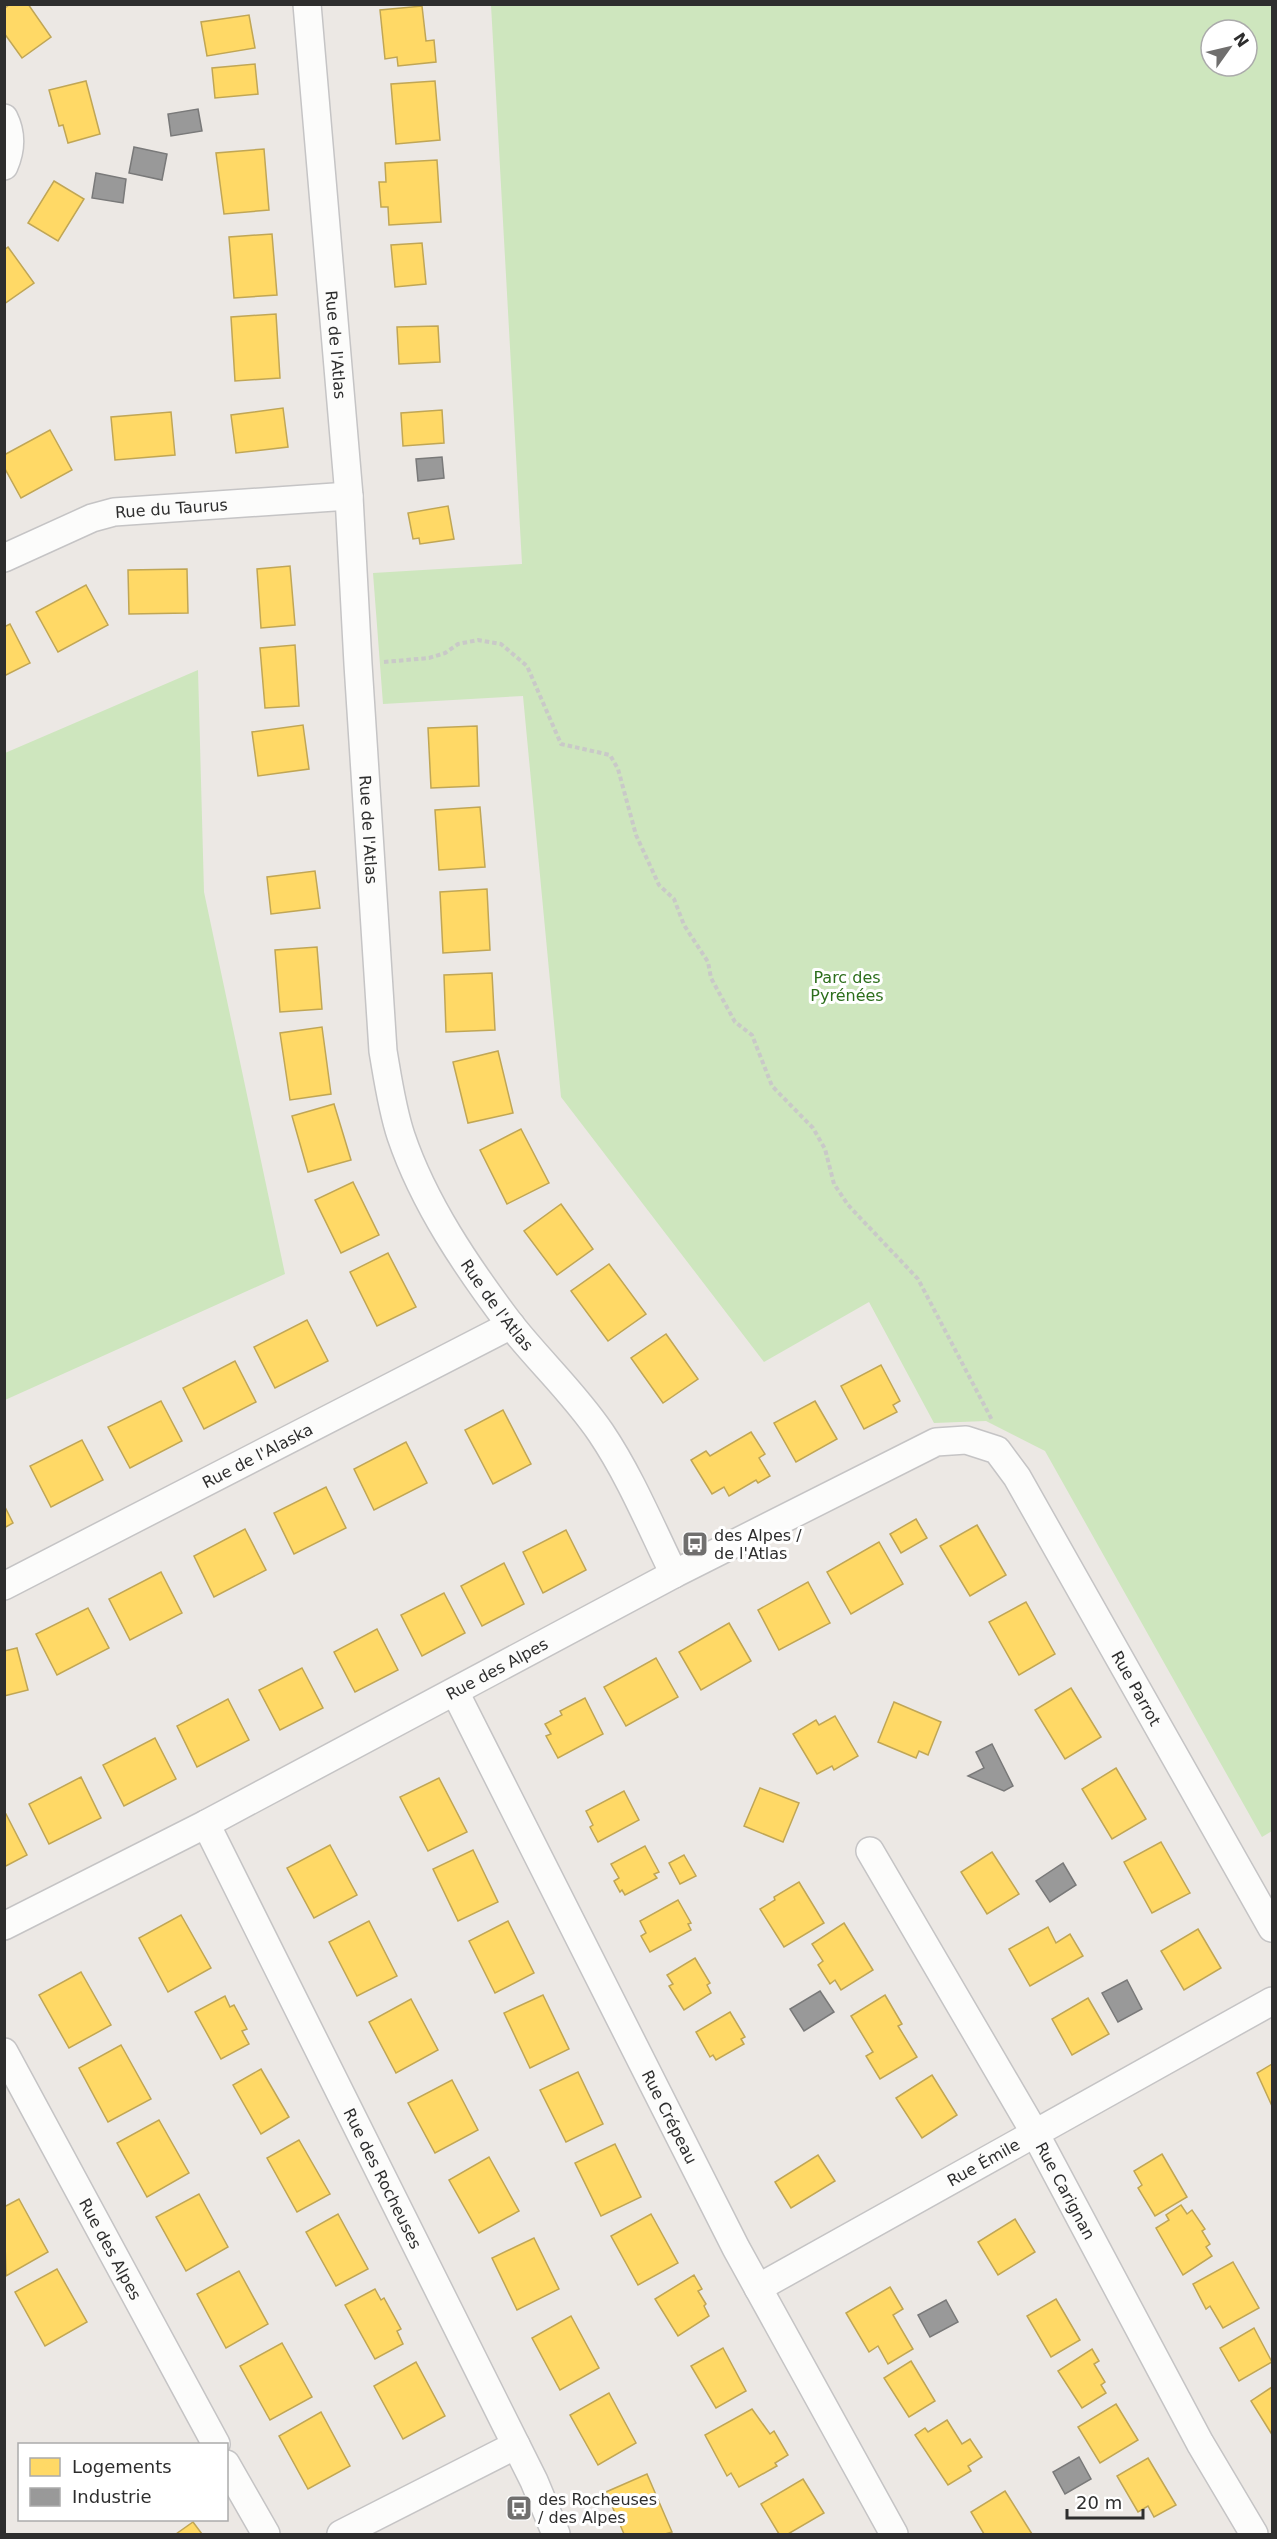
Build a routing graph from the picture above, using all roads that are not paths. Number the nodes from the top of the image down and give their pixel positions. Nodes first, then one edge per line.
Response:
1 (307, 4) edge
2 (4, 118) edge
3 (4, 166) edge
4 (349, 496) junction
5 (4, 558) edge
6 (511, 1325) junction
7 (997, 1450) joint
8 (674, 1574) junction
9 (4, 1586) edge
10 (455, 1692) junction
11 (206, 1824) junction
12 (870, 1851) dead end
13 (4, 1926) edge
14 (1272, 1928) edge
15 (1272, 2001) edge
16 (4, 2052) edge
17 (1036, 2135) junction
18 (758, 2288) junction
19 (215, 2443) edge
20 (516, 2445) junction
21 (228, 2468) edge
22 (266, 2535) edge
23 (341, 2535) edge
24 (556, 2535) edge
25 (894, 2535) edge
26 (1254, 2535) edge

1 - 4 street, Rue de l'Atlas
2 - 3 street
4 - 5 street, Rue du Taurus
4 - 6 street, Rue de l'Atlas
6 - 8 street, Rue de l'Atlas
6 - 9 street, Rue de l'Alaska
7 - 8 street, Rue des Alpes
7 - 14 street, Rue Parrot
8 - 10 street, Rue des Alpes
10 - 11 street, Rue des Alpes
10 - 18 street, Rue Crépeau
11 - 13 street, Rue des Alpes
11 - 20 street, Rue des Rocheuses
12 - 17 street, Rue Carignan
15 - 17 street, Rue Émile
16 - 19 street, Rue des Alpes
17 - 18 street, Rue Émile
17 - 26 street, Rue Carignan
18 - 25 street, Rue Crépeau
20 - 23 street
20 - 24 street, Rue des Rocheuses
21 - 22 street

